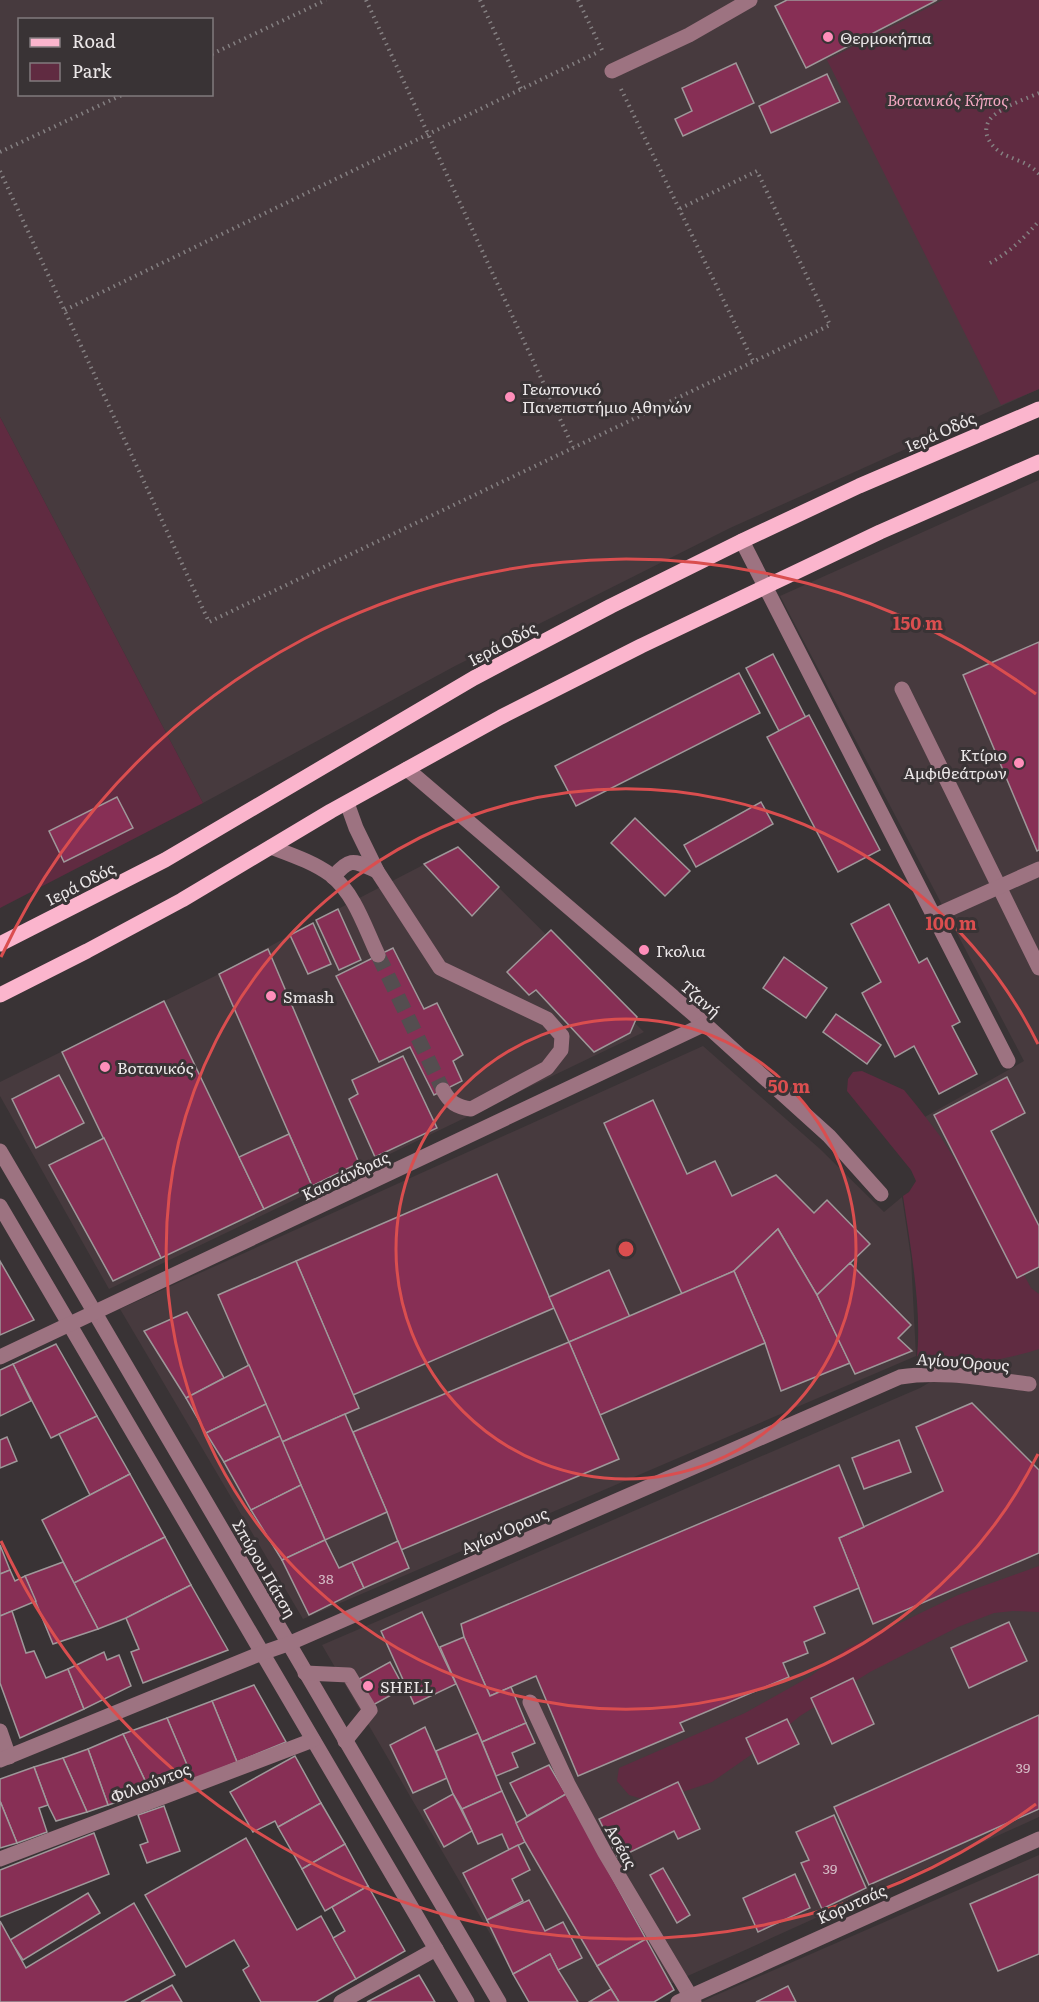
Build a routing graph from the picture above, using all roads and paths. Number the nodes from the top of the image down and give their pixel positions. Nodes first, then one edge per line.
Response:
1 (327, 0) edge
2 (366, 0) edge
3 (480, 0) edge
4 (578, 0) edge
5 (750, 0) edge
6 (602, 50) junction
7 (213, 54) edge
8 (612, 71) junction
9 (521, 89) junction
10 (1039, 93) edge
11 (120, 96) edge
12 (428, 134) junction
13 (0, 152) edge
14 (0, 171) edge
15 (1039, 174) edge
16 (679, 209) junction
17 (1039, 221) edge
18 (990, 263) dead end
19 (65, 310) junction
20 (753, 362) junction
21 (1039, 409) edge
22 (573, 447) junction
23 (1039, 462) edge
24 (742, 541) junction
25 (765, 586) junction
26 (902, 689) dead end
27 (407, 769) junction
28 (347, 802) junction
29 (271, 847) junction
30 (1039, 869) edge
31 (377, 871) junction
32 (333, 877) junction
33 (1000, 887) junction
34 (934, 916) junction
35 (0, 944) edge
36 (378, 955) tunnel mouth
37 (1039, 968) edge
38 (0, 995) edge
39 (705, 1024) junction
40 (1008, 1061) dead end
41 (443, 1090) tunnel mouth
42 (0, 1151) edge
43 (881, 1194) dead end
44 (0, 1206) edge
45 (96, 1313) junction
46 (69, 1325) junction
47 (0, 1357) edge
48 (1029, 1384) dead end
49 (288, 1644) junction
50 (262, 1653) junction
51 (305, 1673) junction
52 (530, 1702) dead end
53 (0, 1731) edge
54 (313, 1740) junction
55 (345, 1741) junction
56 (5, 1758) edge
57 (1039, 1839) edge
58 (0, 1859) edge
59 (435, 1949) junction
60 (688, 2000) edge
61 (341, 2002) edge
62 (467, 2002) edge
63 (499, 2002) edge

1 - 7 path
2 - 12 path
3 - 9 path
4 - 6 path
5 - 8 street
6 - 8 path
6 - 9 path
8 - 16 path
9 - 12 path
10 - 15 path
11 - 13 path
12 - 19 path
12 - 22 path
14 - 19 path
16 - 20 path
16 - 20 path
17 - 18 path
19 - 22 path
20 - 22 path
21 - 24 main road, Ιερά Οδός
23 - 25 main road
24 - 25 street
24 - 35 main road, Ιερά Οδός
25 - 27 main road
25 - 34 street
26 - 33 street
27 - 28 main road
27 - 39 street, Τζανή
28 - 29 main road
28 - 31 street
29 - 32 street
29 - 38 main road
30 - 33 street
31 - 32 street
31 - 41 street
32 - 36 street
33 - 34 street
33 - 37 street
34 - 40 street
39 - 43 street, Τζανή
39 - 45 street, Κασσάνδρας
42 - 45 street, Σπύρου Πάτση
44 - 46 street
45 - 46 street, Κασσάνδρας
45 - 49 street, Σπύρου Πάτση
46 - 47 street, Κασσάνδρας
46 - 50 street
48 - 49 street, Αγίου Όρους
49 - 50 street, Αγίου Όρους
49 - 51 street, Σπύρου Πάτση
50 - 54 street
50 - 56 street, Αγίου Όρους
51 - 55 street, Σπύρου Πάτση
51 - 55 street
52 - 60 street, Ασέας
53 - 56 street
54 - 58 street, Φιλιούντος
54 - 59 street
55 - 63 street, Σπύρου Πάτση
57 - 60 street, Κορυτσάς
59 - 61 street
59 - 62 street

